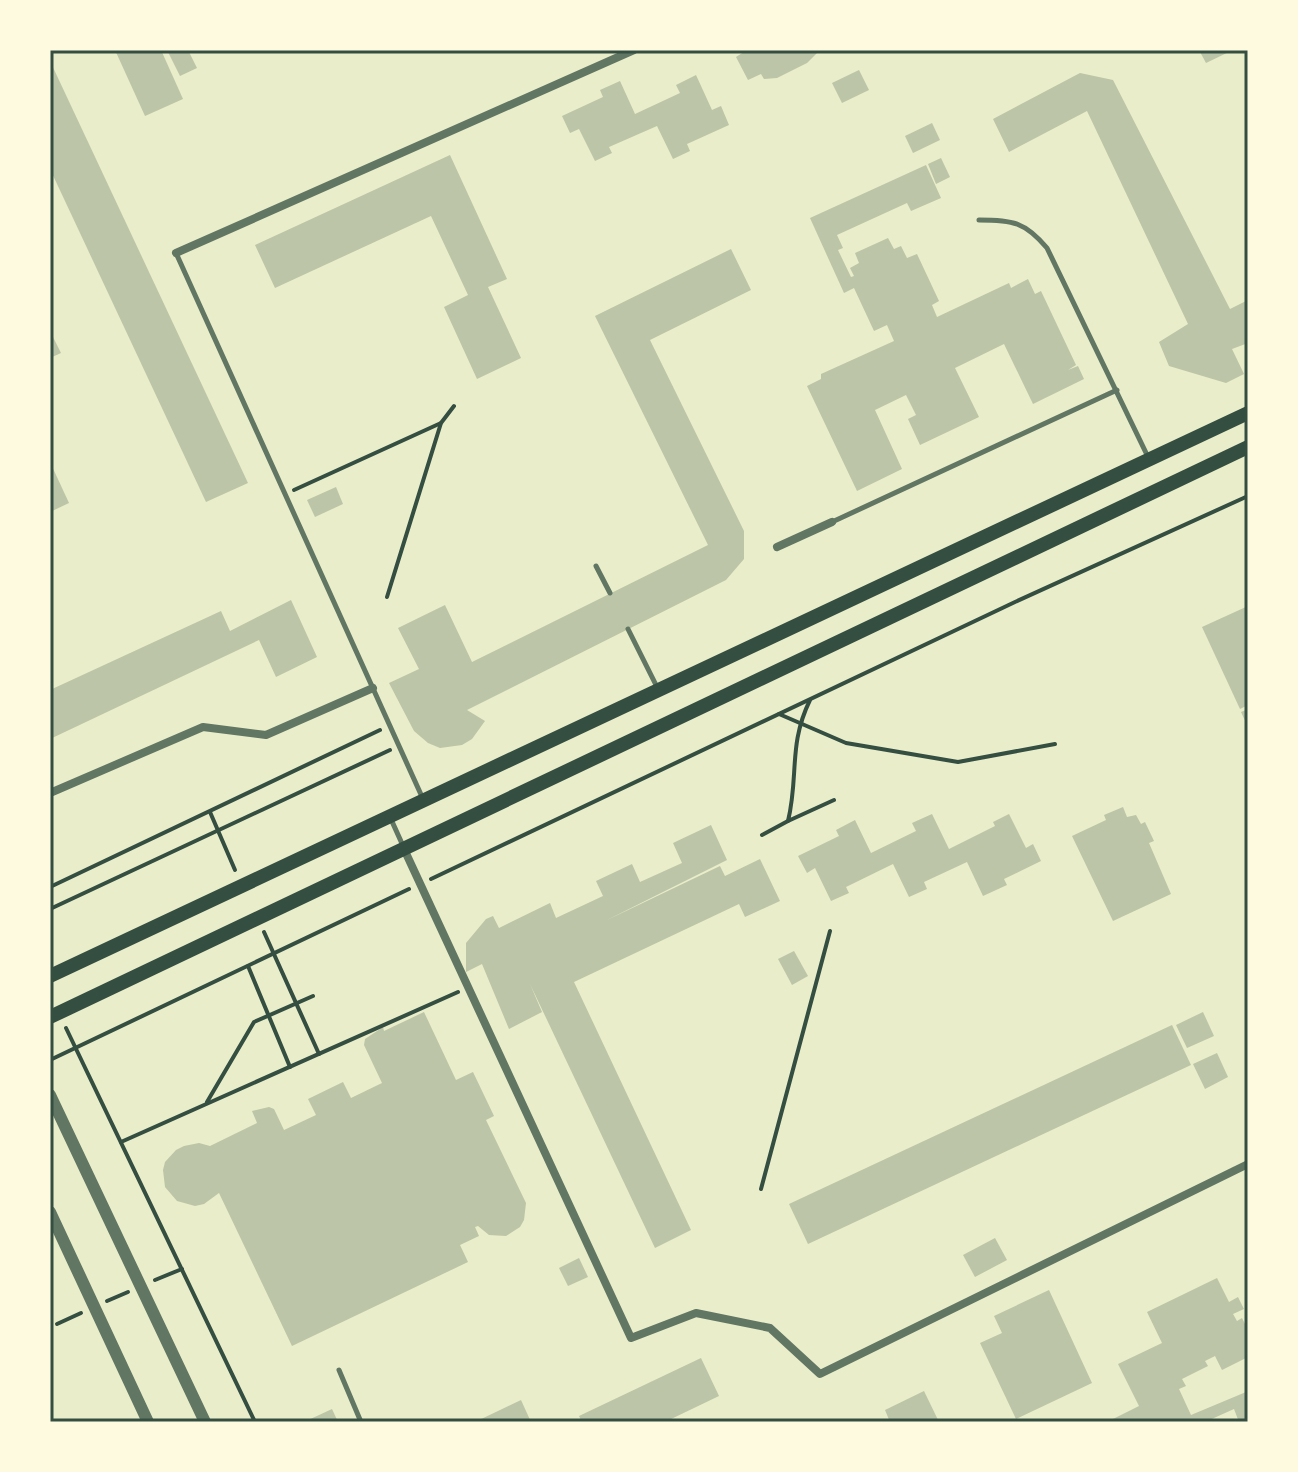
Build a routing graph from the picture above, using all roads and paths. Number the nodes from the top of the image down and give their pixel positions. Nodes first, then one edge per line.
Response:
1 (634, 50) edge
2 (979, 220) dead end
3 (176, 253) joint
4 (1117, 390) junction
5 (454, 406) dead end
6 (1248, 413) edge
7 (441, 423) junction
8 (1248, 447) edge
9 (1150, 459) junction
10 (285, 494) junction
11 (1248, 496) edge
12 (832, 522) joint
13 (777, 547) dead end
14 (596, 566) dead end
15 (610, 593) dead end
16 (387, 597) dead end
17 (628, 629) dead end
18 (373, 688) junction
19 (659, 690) junction
20 (811, 698) junction
21 (779, 714) junction
22 (799, 722) junction
23 (390, 725) junction
24 (1055, 744) dead end
25 (399, 746) junction
26 (50, 793) edge
27 (424, 800) junction
28 (834, 800) dead end
29 (389, 816) junction
30 (788, 821) junction
31 (762, 835) dead end
32 (404, 849) junction
33 (420, 884) junction
34 (50, 887) edge
35 (50, 909) edge
36 (830, 931) dead end
37 (248, 966) junction
38 (50, 976) edge
39 (468, 987) junction
40 (313, 996) dead end
41 (54, 1015) edge
42 (269, 1016) junction
43 (76, 1048) junction
44 (50, 1060) edge
45 (290, 1067) junction
46 (50, 1095) edge
47 (206, 1104) junction
48 (121, 1142) junction
49 (1248, 1164) edge
50 (761, 1189) dead end
51 (50, 1212) edge
52 (182, 1269) junction
53 (139, 1287) junction
54 (95, 1307) junction
55 (57, 1324) dead end
56 (339, 1370) dead end
57 (148, 1422) edge
58 (205, 1422) edge
59 (255, 1422) edge
60 (361, 1422) edge

1 - 3 street
2 - 4 lane
3 - 10 lane
4 - 9 lane
4 - 12 lane
5 - 7 path
6 - 9 main road
7 - 10 path
7 - 16 path
8 - 32 main road
9 - 19 main road
10 - 18 lane
11 - 20 path
12 - 13 street
14 - 15 lane
17 - 19 lane
18 - 23 lane
18 - 26 street
19 - 27 main road
20 - 21 path
20 - 22 path
21 - 22 path
21 - 33 path
22 - 24 path
22 - 30 path
23 - 25 lane
23 - 34 path
25 - 27 lane
25 - 35 path
27 - 29 main road
28 - 30 path
29 - 32 lane
29 - 38 main road
30 - 31 path
32 - 33 street
32 - 41 main road
33 - 37 path
33 - 39 street
36 - 50 path
37 - 42 path
37 - 43 path
39 - 45 path
39 - 49 street
40 - 42 path
41 - 43 path
42 - 45 path
42 - 47 path
43 - 44 path
43 - 48 path
45 - 47 path
46 - 53 street
47 - 48 path
48 - 52 path
51 - 54 street
52 - 53 path
52 - 59 path
53 - 54 path
53 - 58 street
54 - 55 path
54 - 57 street
56 - 60 lane

